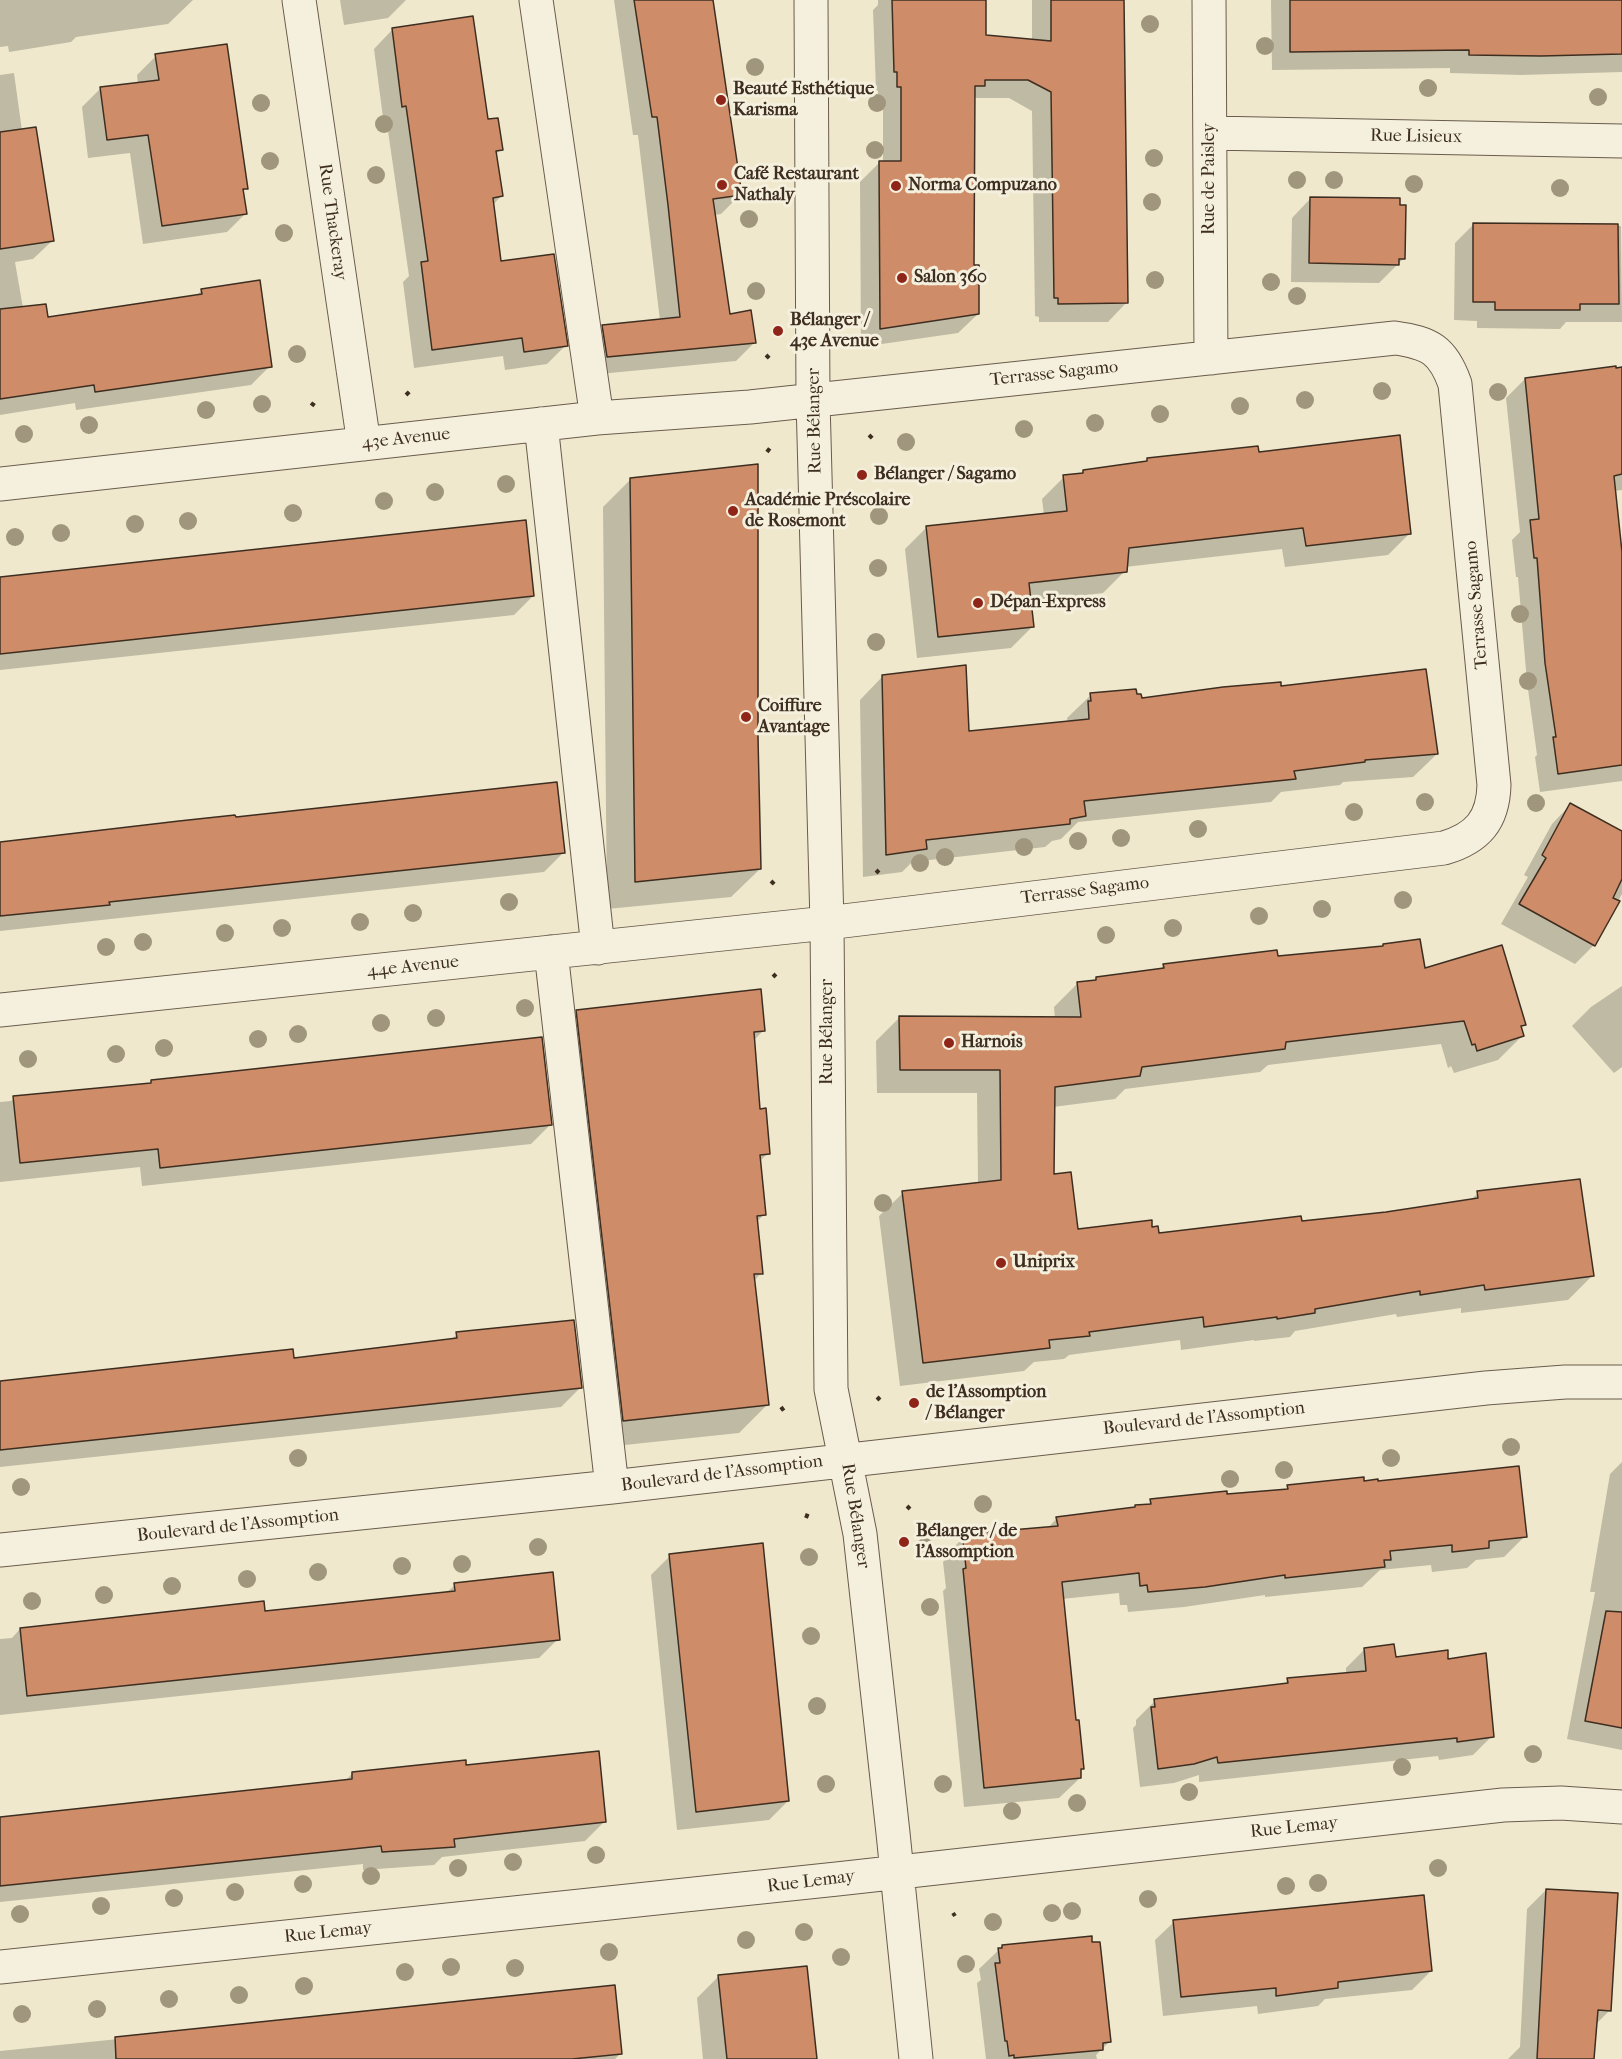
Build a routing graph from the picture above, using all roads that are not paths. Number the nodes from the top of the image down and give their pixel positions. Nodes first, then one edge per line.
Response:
1 (299, 0) edge
2 (536, 0) edge
3 (811, 0) edge
4 (1209, 0) edge
5 (1210, 133) junction
6 (1622, 141) edge
7 (1211, 358) junction
8 (813, 400) junction
9 (597, 418) junction
10 (541, 424) junction
11 (364, 444) junction
12 (0, 484) edge
13 (827, 923) junction
14 (598, 948) junction
15 (550, 952) junction
16 (0, 1010) edge
17 (1622, 1382) edge
18 (846, 1459) junction
19 (612, 1487) junction
20 (0, 1550) edge
21 (1622, 1807) edge
22 (897, 1872) junction
23 (0, 1967) edge
24 (916, 2059) edge

1 - 11 street, Rue Thackeray
2 - 9 street
3 - 8 street, Rue Bélanger
4 - 5 street, Rue de Paisley
5 - 6 street, Rue Lisieux
5 - 7 street, Rue de Paisley
7 - 8 street, Terrasse Sagamo
7 - 13 street, Terrasse Sagamo
8 - 9 street, 43e Avenue
8 - 13 street, Rue Bélanger
9 - 10 street, 43e Avenue
10 - 11 street, 43e Avenue
10 - 14 street
11 - 12 street, 43e Avenue
13 - 14 street, 44e Avenue
13 - 18 street, Rue Bélanger
14 - 15 street, 44e Avenue
15 - 16 street, 44e Avenue
15 - 19 street
17 - 18 street, Boulevard de l'Assomption
18 - 19 street, Boulevard de l'Assomption
18 - 22 street, Rue Bélanger
19 - 20 street, Boulevard de l'Assomption
21 - 22 street, Rue Lemay
22 - 23 street, Rue Lemay
22 - 24 street, Rue Bélanger

